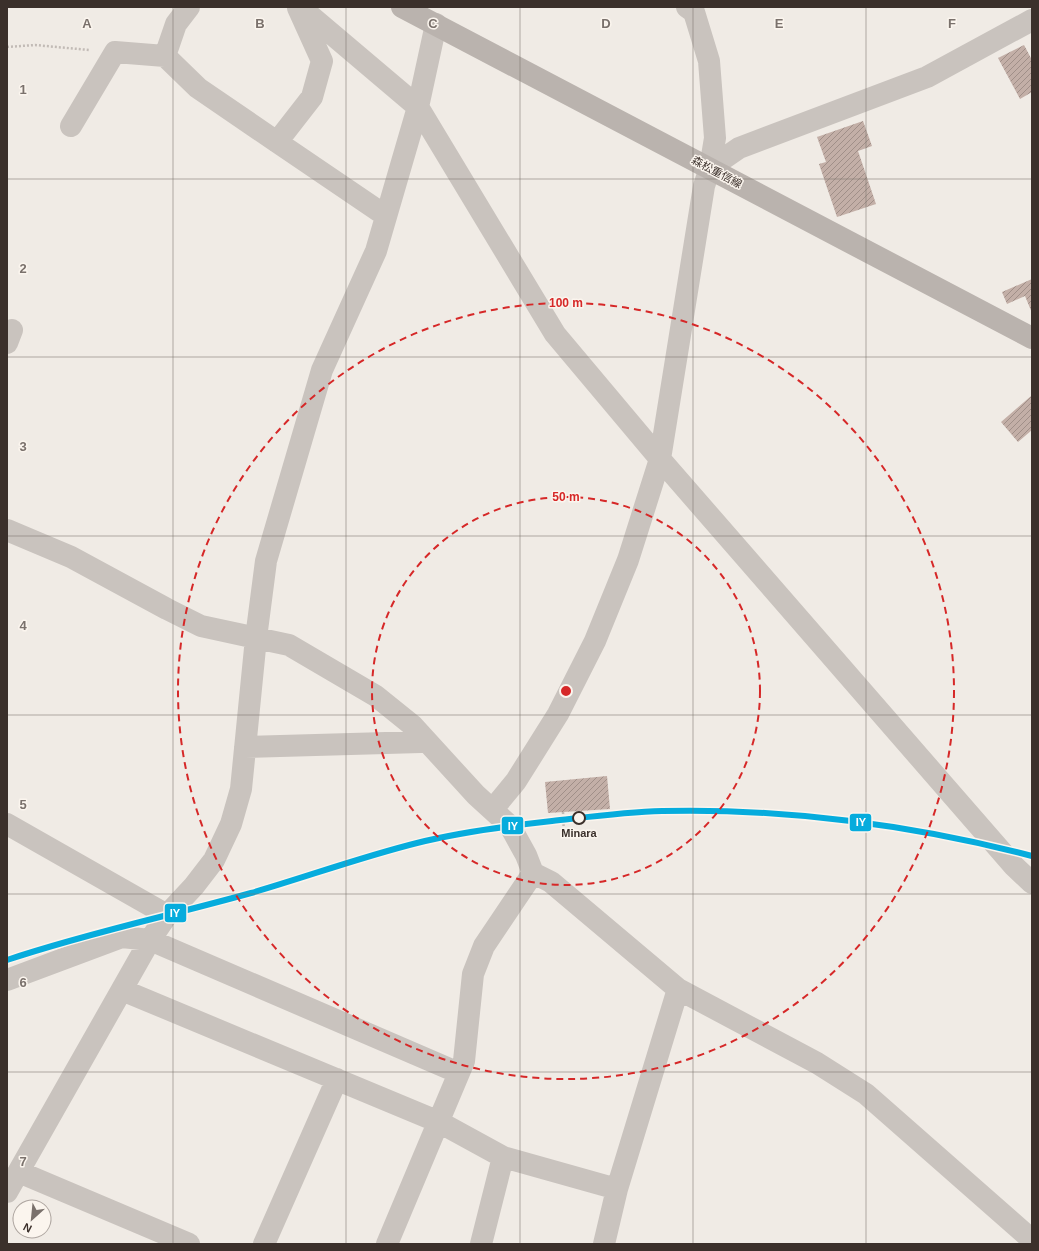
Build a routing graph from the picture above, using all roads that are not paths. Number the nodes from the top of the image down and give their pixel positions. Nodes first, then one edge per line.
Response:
1 (189, 7) edge
2 (299, 7) edge
3 (402, 7) edge
4 (687, 7) edge
5 (1032, 20) edge
6 (436, 24) junction
7 (164, 56) junction
8 (418, 107) junction
9 (71, 126) dead end
10 (277, 142) junction
11 (710, 168) junction
12 (386, 216) junction
13 (1032, 338) edge
14 (660, 459) junction
15 (7, 530) edge
16 (256, 638) junction
17 (412, 725) junction
18 (245, 747) junction
19 (493, 810) junction
20 (7, 824) edge
21 (533, 873) junction
22 (1032, 883) edge
23 (167, 915) junction
24 (150, 940) junction
25 (7, 980) edge
26 (678, 989) junction
27 (122, 990) junction
28 (459, 1073) junction
29 (337, 1079) junction
30 (439, 1122) junction
31 (503, 1157) junction
32 (19, 1172) junction
33 (617, 1189) junction
34 (7, 1192) edge
35 (1032, 1240) edge
36 (189, 1244) edge
37 (264, 1244) edge
38 (387, 1244) edge
39 (481, 1244) edge
40 (604, 1244) edge

1 - 7 street
2 - 8 street
2 - 10 street
3 - 6 main road, 森松重信線
4 - 11 street
5 - 11 street
6 - 8 street
6 - 11 main road, 森松重信線
7 - 9 street
7 - 10 street
8 - 12 street
8 - 14 street
10 - 12 street
11 - 13 main road, 森松重信線
11 - 14 street
12 - 16 street
14 - 19 street
14 - 22 street
15 - 16 street
16 - 17 street
16 - 18 street
17 - 18 street
17 - 19 street
18 - 23 street
19 - 21 street
20 - 23 street
21 - 26 street
21 - 28 street
23 - 24 street
24 - 25 street
24 - 27 street
24 - 28 street
26 - 33 street
26 - 35 street
27 - 29 street
27 - 32 street
28 - 30 street
29 - 30 street
29 - 37 street
30 - 31 street
30 - 38 street
31 - 33 street
31 - 39 street
32 - 34 street
32 - 36 street
33 - 40 street

